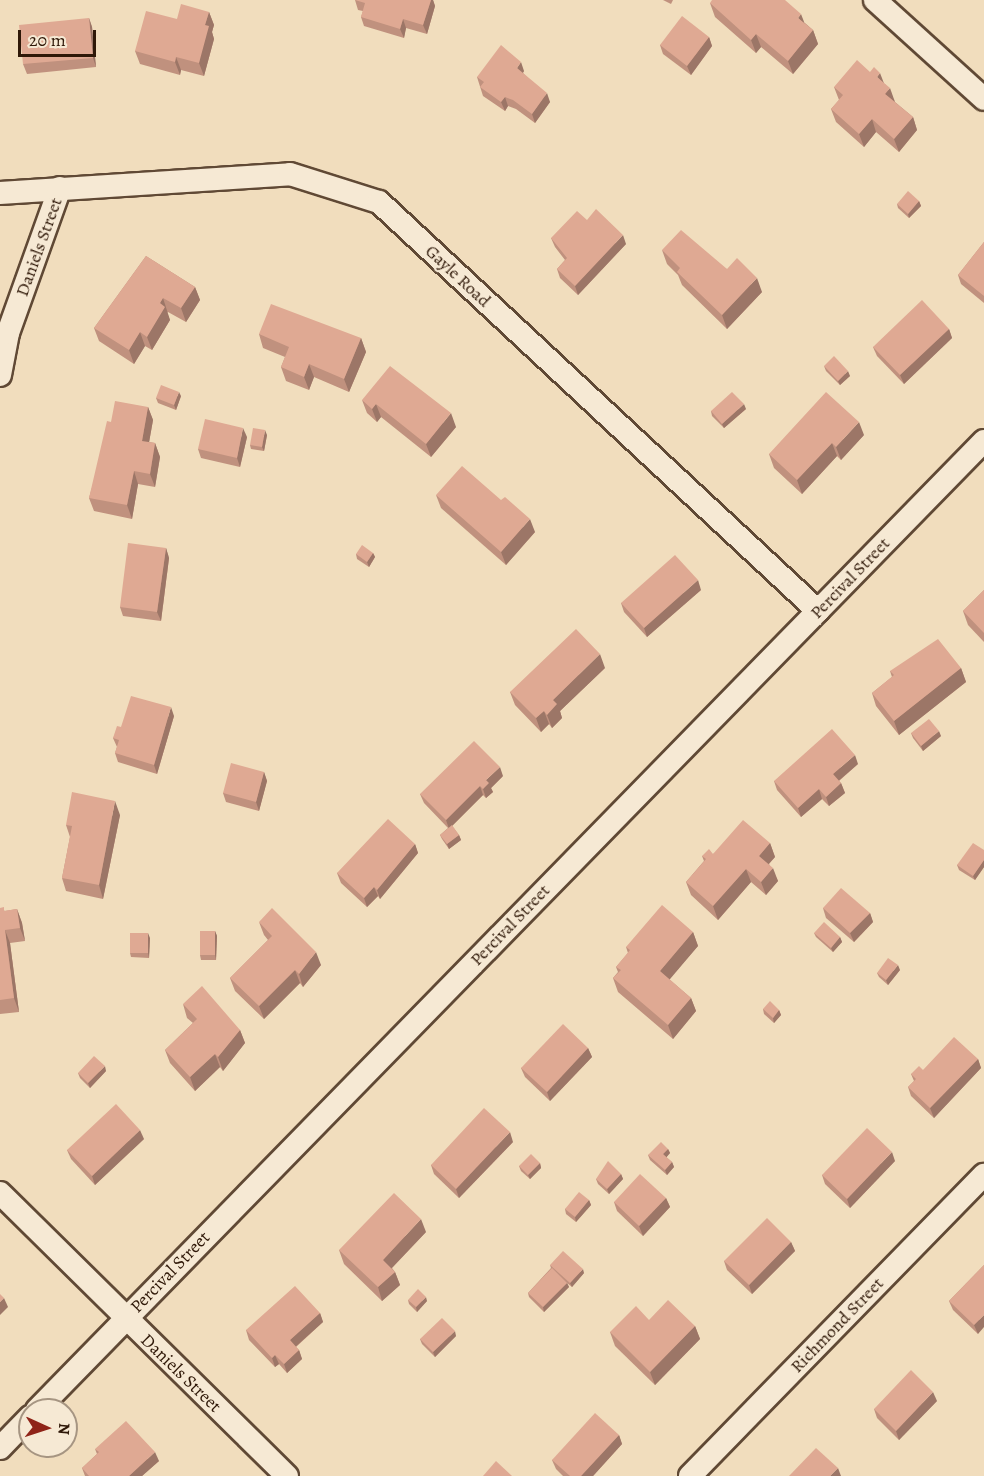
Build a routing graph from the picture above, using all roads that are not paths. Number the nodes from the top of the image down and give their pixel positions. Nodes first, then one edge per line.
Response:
1 (875, 0) edge
2 (984, 99) edge
3 (60, 188) junction
4 (0, 193) edge
5 (0, 375) edge
6 (984, 441) edge
7 (818, 611) junction
8 (984, 1175) edge
9 (0, 1193) edge
10 (125, 1318) junction
11 (48, 1398) edge
12 (18, 1430) edge
13 (0, 1449) edge
14 (287, 1476) edge
15 (690, 1476) edge

1 - 2 street
3 - 4 street, Gayle Road
3 - 5 street, Daniels Street
3 - 7 street, Gayle Road
6 - 7 street, Percival Street
7 - 10 street, Percival Street
8 - 15 street, Richmond Street
9 - 10 street, Daniels Street
10 - 11 street, Percival Street
10 - 14 street, Daniels Street
12 - 13 street

